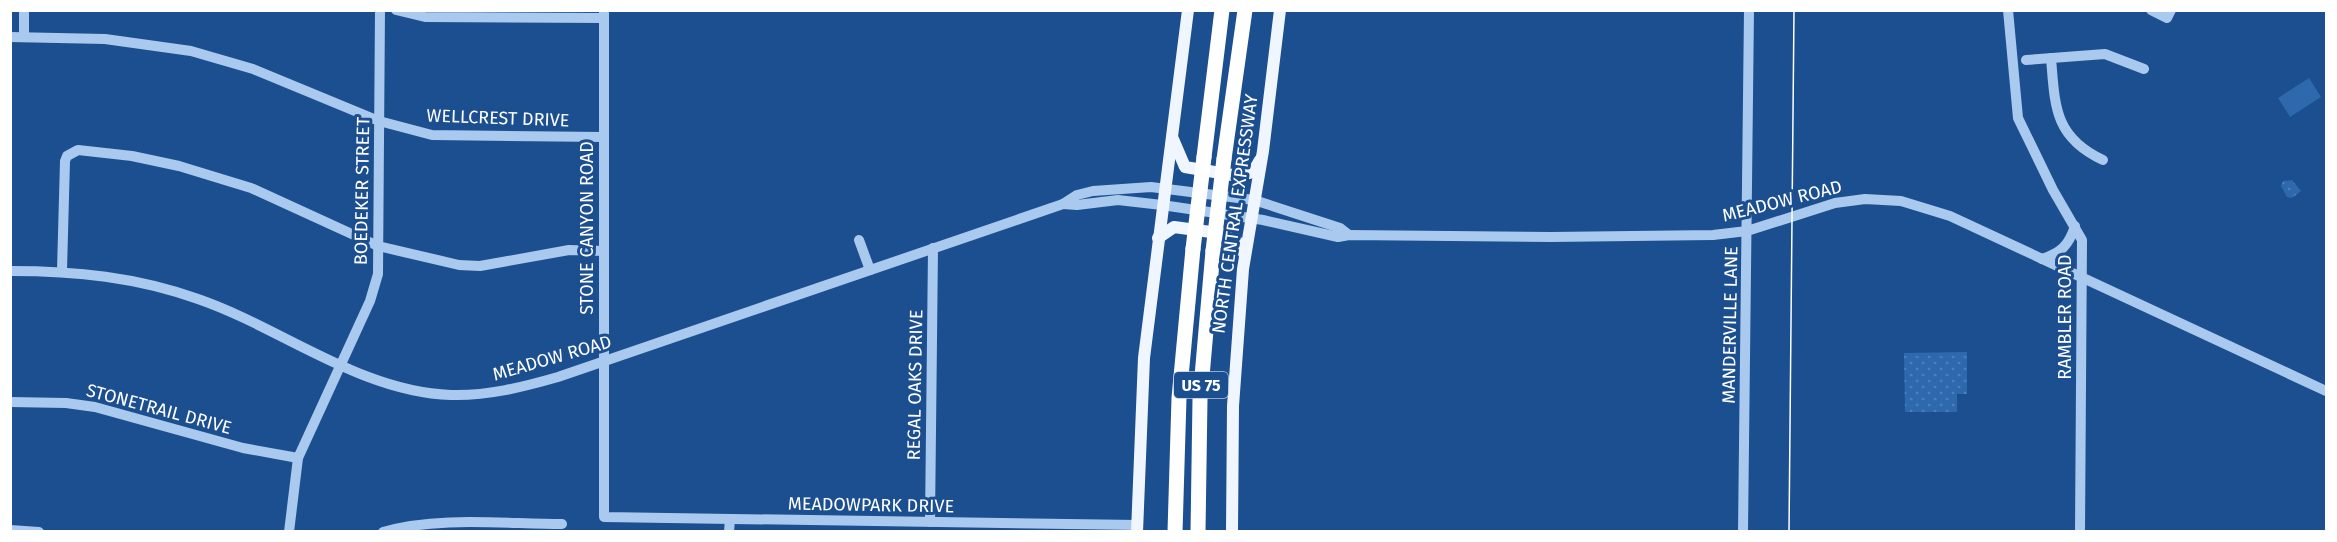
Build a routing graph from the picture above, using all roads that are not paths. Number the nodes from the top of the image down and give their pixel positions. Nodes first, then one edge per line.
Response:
1 (24, 10) edge
2 (380, 10) edge
3 (396, 10) edge
4 (1188, 10) edge
5 (1222, 10) edge
6 (1245, 10) edge
7 (1280, 10) edge
8 (1749, 10) edge
9 (2008, 10) edge
10 (2151, 10) edge
11 (604, 14) edge
12 (2169, 14) edge
13 (10, 37) edge
14 (24, 37) junction
15 (2050, 58) junction
16 (2026, 60) dead end
17 (2144, 69) dead end
18 (379, 121) junction
19 (1172, 135) junction
20 (604, 137) junction
21 (1263, 151) junction
22 (2103, 160) dead end
23 (1164, 188) junction
24 (1254, 200) junction
25 (1064, 204) junction
26 (1162, 205) junction
27 (1251, 218) junction
28 (2075, 226) junction
29 (1747, 231) junction
30 (1349, 235) junction
31 (1158, 238) junction
32 (859, 240) dead end
33 (378, 246) junction
34 (933, 248) junction
35 (604, 251) junction
36 (1245, 255) junction
37 (2042, 260) junction
38 (62, 270) junction
39 (870, 270) junction
40 (10, 271) edge
41 (2082, 279) junction
42 (603, 362) junction
43 (341, 364) junction
44 (2326, 391) edge
45 (10, 402) edge
46 (298, 458) junction
47 (604, 517) joint
48 (730, 519) junction
49 (930, 522) junction
50 (562, 524) dead end
51 (837, 527) edge
52 (499, 528) edge
53 (1137, 528) edge
54 (1199, 528) edge
55 (10, 530) edge
56 (39, 531) edge
57 (289, 531) edge
58 (383, 531) edge
59 (729, 531) edge
60 (1175, 531) edge
61 (1232, 531) edge
62 (1743, 531) edge
63 (2080, 531) edge

1 - 14 street
2 - 18 street, BOEDEKER STREET
3 - 11 street
4 - 19 main road
5 - 60 highway, NORTH CENTRAL EXPRESSWAY / US 75, bridge
6 - 54 highway, NORTH CENTRAL EXPRESSWAY / US 75, bridge
7 - 21 main road, NORTH CENTRAL EXPRESSWAY
8 - 29 street, MANDERVILLE LANE
9 - 28 street, RAMBLER ROAD
10 - 12 street
11 - 20 street, STONE CANYON ROAD
13 - 14 street, WELLCREST DRIVE
14 - 18 street, WELLCREST DRIVE
15 - 16 street
15 - 17 street
15 - 22 street
18 - 20 street, WELLCREST DRIVE
18 - 33 street, BOEDEKER STREET
19 - 21 main road
19 - 23 main road
20 - 35 street, STONE CANYON ROAD
21 - 24 main road, NORTH CENTRAL EXPRESSWAY
23 - 24 street, MEADOW ROAD
23 - 25 street, MEADOW ROAD
23 - 26 main road
24 - 27 main road, NORTH CENTRAL EXPRESSWAY
24 - 30 street, MEADOW ROAD
25 - 26 street, MEADOW ROAD
25 - 34 street, MEADOW ROAD
26 - 27 street, MEADOW ROAD
26 - 31 main road
27 - 30 street, MEADOW ROAD
27 - 36 main road, NORTH CENTRAL EXPRESSWAY
28 - 37 street
28 - 41 street, RAMBLER ROAD
29 - 30 street, MEADOW ROAD
29 - 37 street, MEADOW ROAD
29 - 62 street, MANDERVILLE LANE
31 - 36 main road
31 - 53 main road
32 - 39 street
33 - 35 street
33 - 38 street
33 - 43 street, BOEDEKER STREET
34 - 39 street, MEADOW ROAD
34 - 49 street, REGAL OAKS DRIVE
35 - 42 street, STONE CANYON ROAD
36 - 61 main road, NORTH CENTRAL EXPRESSWAY
37 - 41 street, MEADOW ROAD
38 - 40 street, MEADOW ROAD
38 - 43 street, MEADOW ROAD
39 - 42 street, MEADOW ROAD
41 - 44 street, MEADOW ROAD
41 - 63 street, RAMBLER ROAD
42 - 43 street, MEADOW ROAD
42 - 47 street, STONE CANYON ROAD
43 - 46 street, BOEDEKER STREET
45 - 46 street, STONETRAIL DRIVE
46 - 57 street, BOEDEKER STREET
47 - 48 street, MEADOWPARK DRIVE
48 - 51 street, MEADOWPARK DRIVE
48 - 59 street
49 - 51 street, MEADOWPARK DRIVE
49 - 53 street, MEADOWPARK DRIVE
50 - 52 street
52 - 58 street
55 - 56 street

